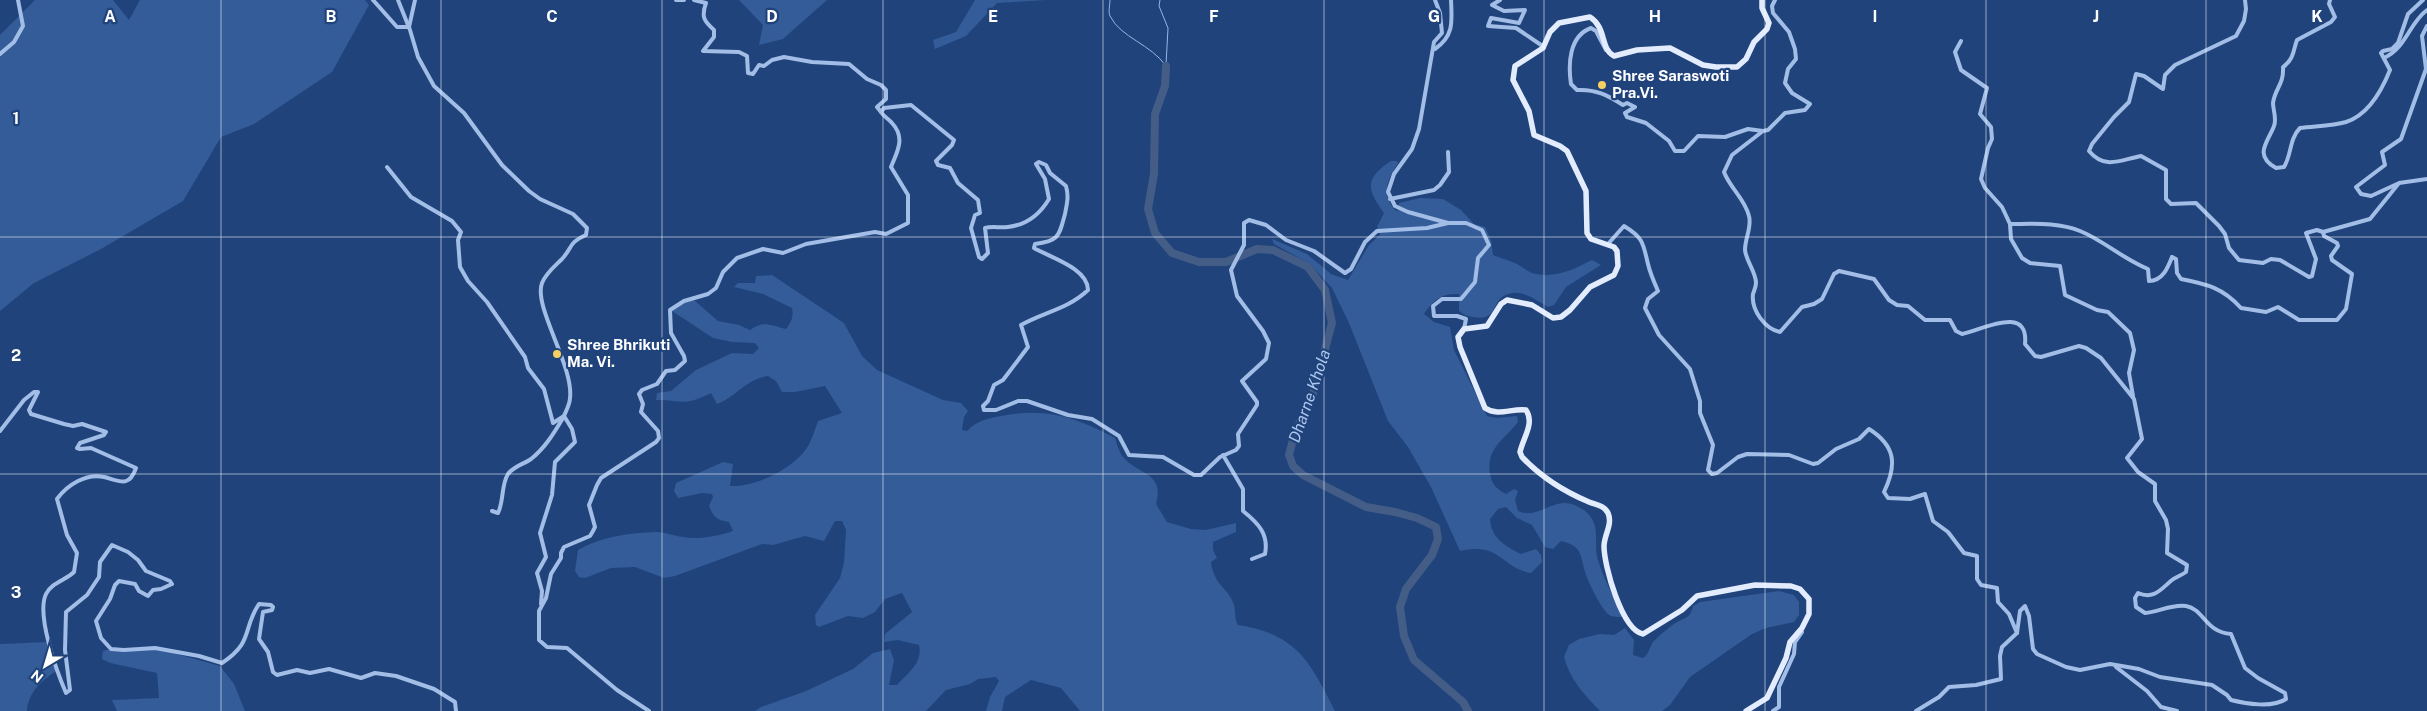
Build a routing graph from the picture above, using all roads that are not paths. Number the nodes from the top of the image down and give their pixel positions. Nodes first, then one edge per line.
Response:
1 (18, 0) edge
2 (373, 0) edge
3 (398, 0) edge
4 (415, 0) edge
5 (676, 0) edge
6 (684, 0) edge
7 (694, 0) edge
8 (1435, 0) edge
9 (1451, 0) edge
10 (1500, 0) edge
11 (1762, 0) edge
12 (1775, 0) edge
13 (2245, 0) edge
14 (2330, 0) edge
15 (2423, 0) edge
16 (2427, 10) edge
17 (2427, 26) edge
18 (409, 27) junction
19 (1961, 40) dead end
20 (1544, 47) junction
21 (1434, 49) junction
22 (1607, 51) junction
23 (0, 54) edge
24 (2384, 58) junction
25 (881, 112) junction
26 (1762, 131) junction
27 (1448, 152) dead end
28 (387, 167) dead end
29 (2427, 180) edge
30 (2399, 183) junction
31 (1390, 199) junction
32 (1448, 223) junction
33 (2010, 224) junction
34 (2323, 232) junction
35 (1608, 244) junction
36 (1464, 328) junction
37 (2134, 398) junction
38 (564, 416) junction
39 (0, 430) edge
40 (1223, 455) junction
41 (492, 511) dead end
42 (1252, 559) dead end
43 (541, 604) junction
44 (1802, 628) junction
45 (2017, 633) junction
46 (2110, 664) junction
47 (456, 711) edge
48 (650, 711) edge
49 (1746, 711) edge
50 (1774, 711) edge
51 (1916, 711) edge
52 (2177, 711) edge

1 - 23 street
2 - 18 street
3 - 18 street
4 - 18 street
5 - 6 street
7 - 25 street
8 - 21 street
9 - 21 street
10 - 20 street
11 - 22 main road
12 - 26 street
13 - 34 street
14 - 24 street
15 - 24 street
16 - 24 street
17 - 30 street
18 - 38 street
19 - 33 street
20 - 22 main road
20 - 35 main road
21 - 31 street
22 - 26 street
25 - 40 street
25 - 43 street
26 - 37 street
27 - 31 street
28 - 38 street
29 - 30 street
30 - 34 street
31 - 32 street
32 - 36 street
32 - 40 street
33 - 34 street
33 - 37 street
35 - 36 main road
35 - 45 street
36 - 44 main road
37 - 46 street
38 - 41 street
38 - 43 street
39 - 47 street
40 - 42 street
43 - 48 street
44 - 49 main road
44 - 50 street
45 - 46 street
45 - 51 street
46 - 52 street

